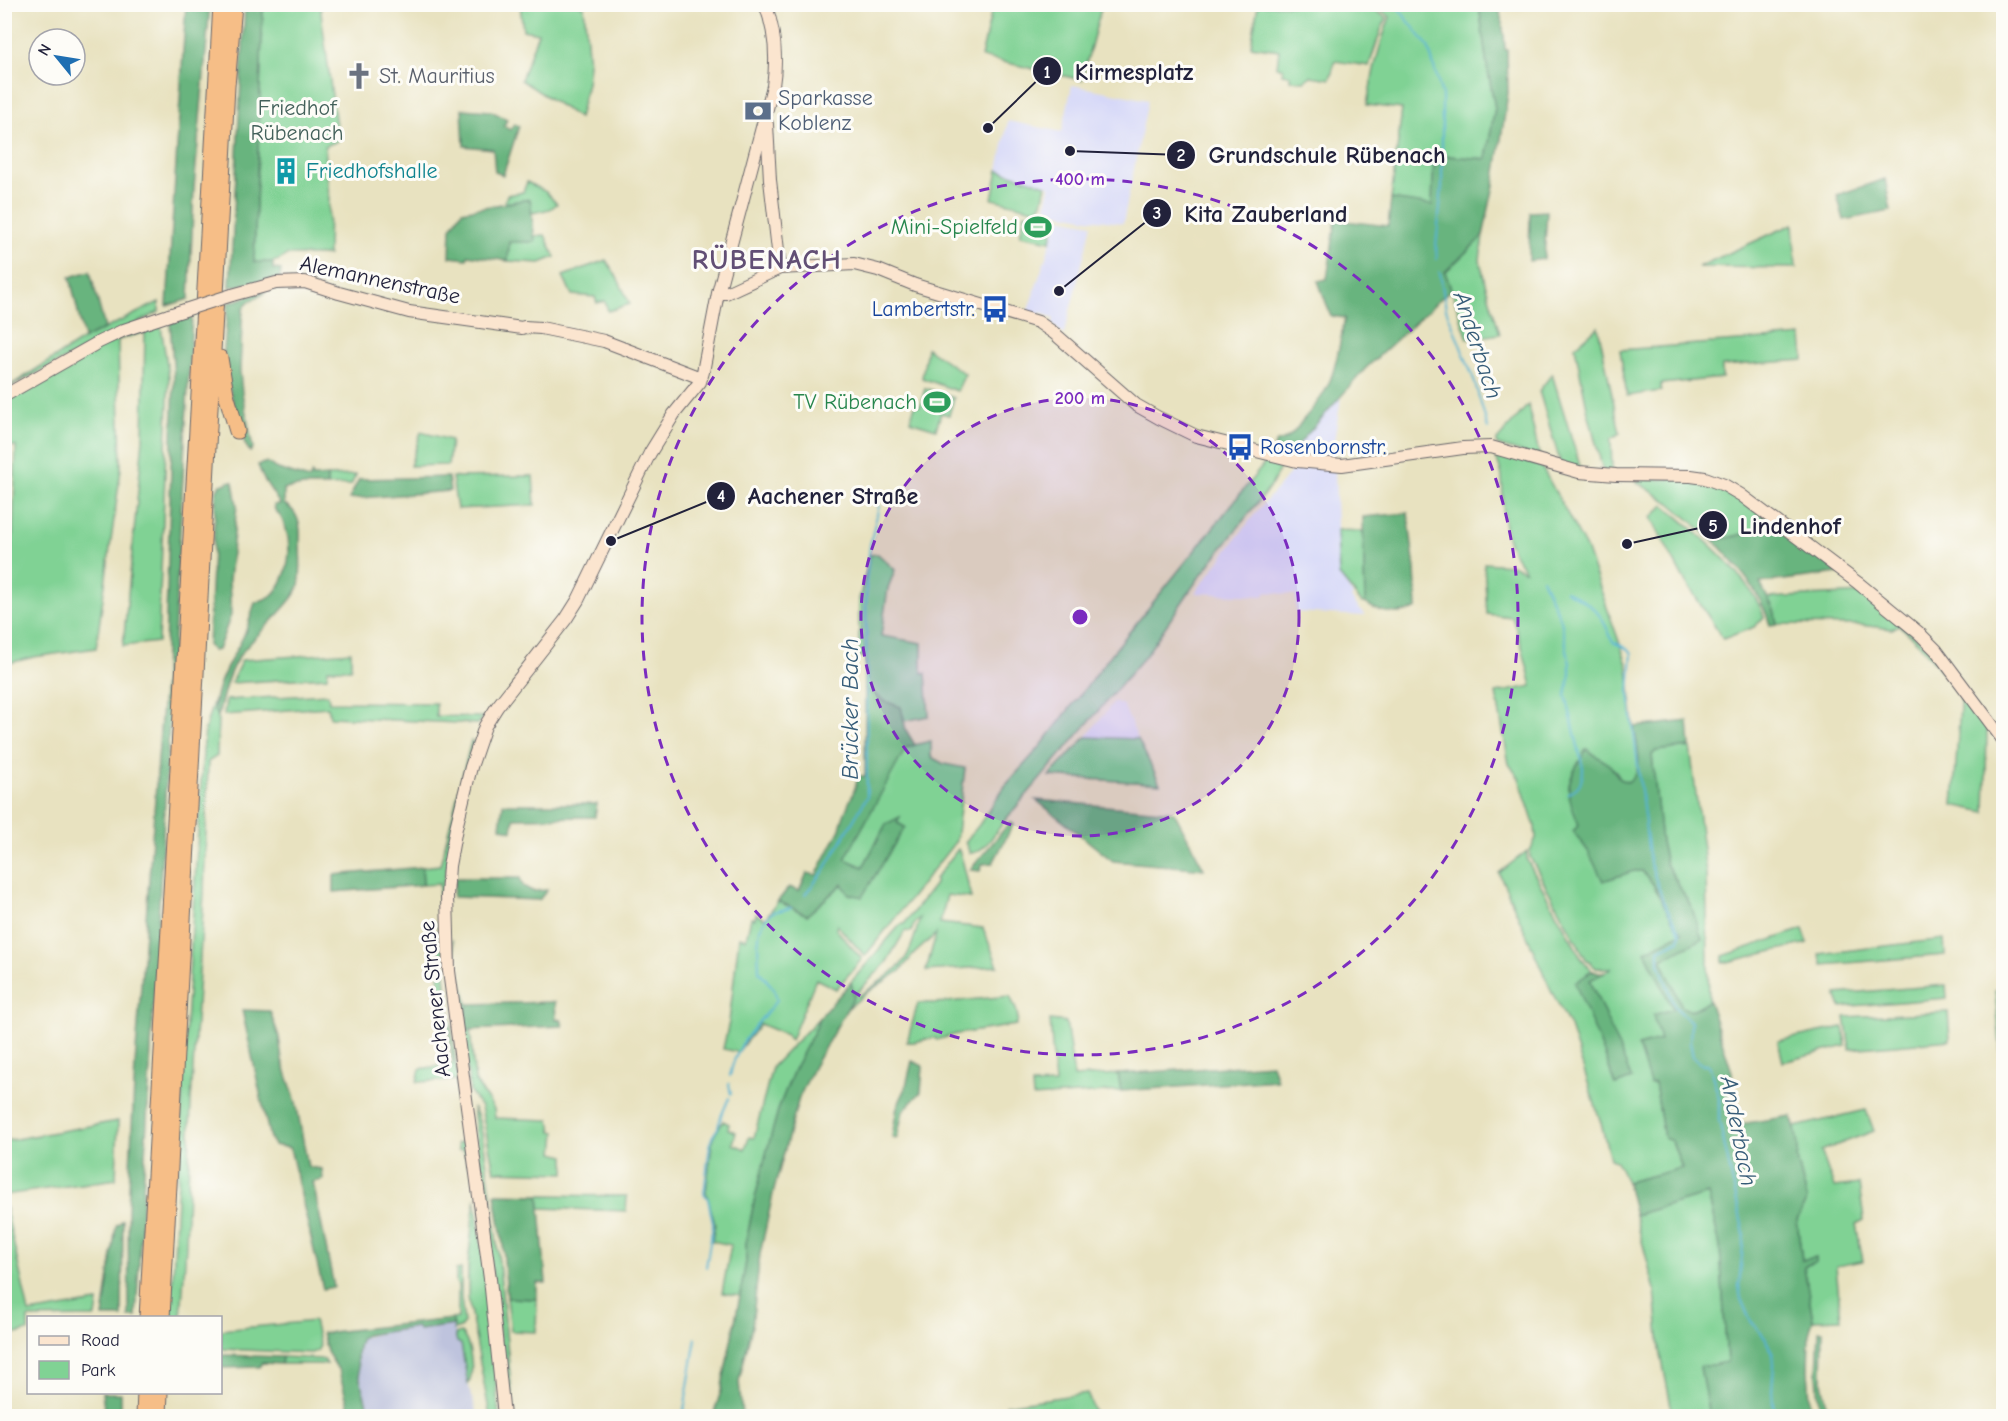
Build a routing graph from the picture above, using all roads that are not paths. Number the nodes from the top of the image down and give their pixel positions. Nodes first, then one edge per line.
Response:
1 (221, 4) edge
2 (234, 4) edge
3 (765, 4) edge
4 (765, 118) junction
5 (780, 268) junction
6 (718, 293) junction
7 (216, 314) junction
8 (701, 378) junction
9 (4, 396) edge
10 (237, 431) dead end
11 (205, 714) dead end
12 (2004, 741) edge
13 (189, 792) junction
14 (147, 1316) edge
15 (162, 1316) edge
16 (145, 1394) edge
17 (160, 1394) edge
18 (144, 1416) edge
19 (159, 1416) edge
20 (504, 1416) edge

1 - 14 highway
2 - 7 highway
3 - 4 main road, Aachener Straße
4 - 5 main road
4 - 6 main road, Aachener Straße
5 - 6 main road
5 - 12 main road
6 - 8 main road, Aachener Straße
7 - 10 highway
7 - 13 highway
8 - 9 main road, Alemannenstraße, bridge
8 - 20 main road, Aachener Straße
11 - 13 highway
13 - 15 highway
16 - 18 highway
17 - 19 highway

